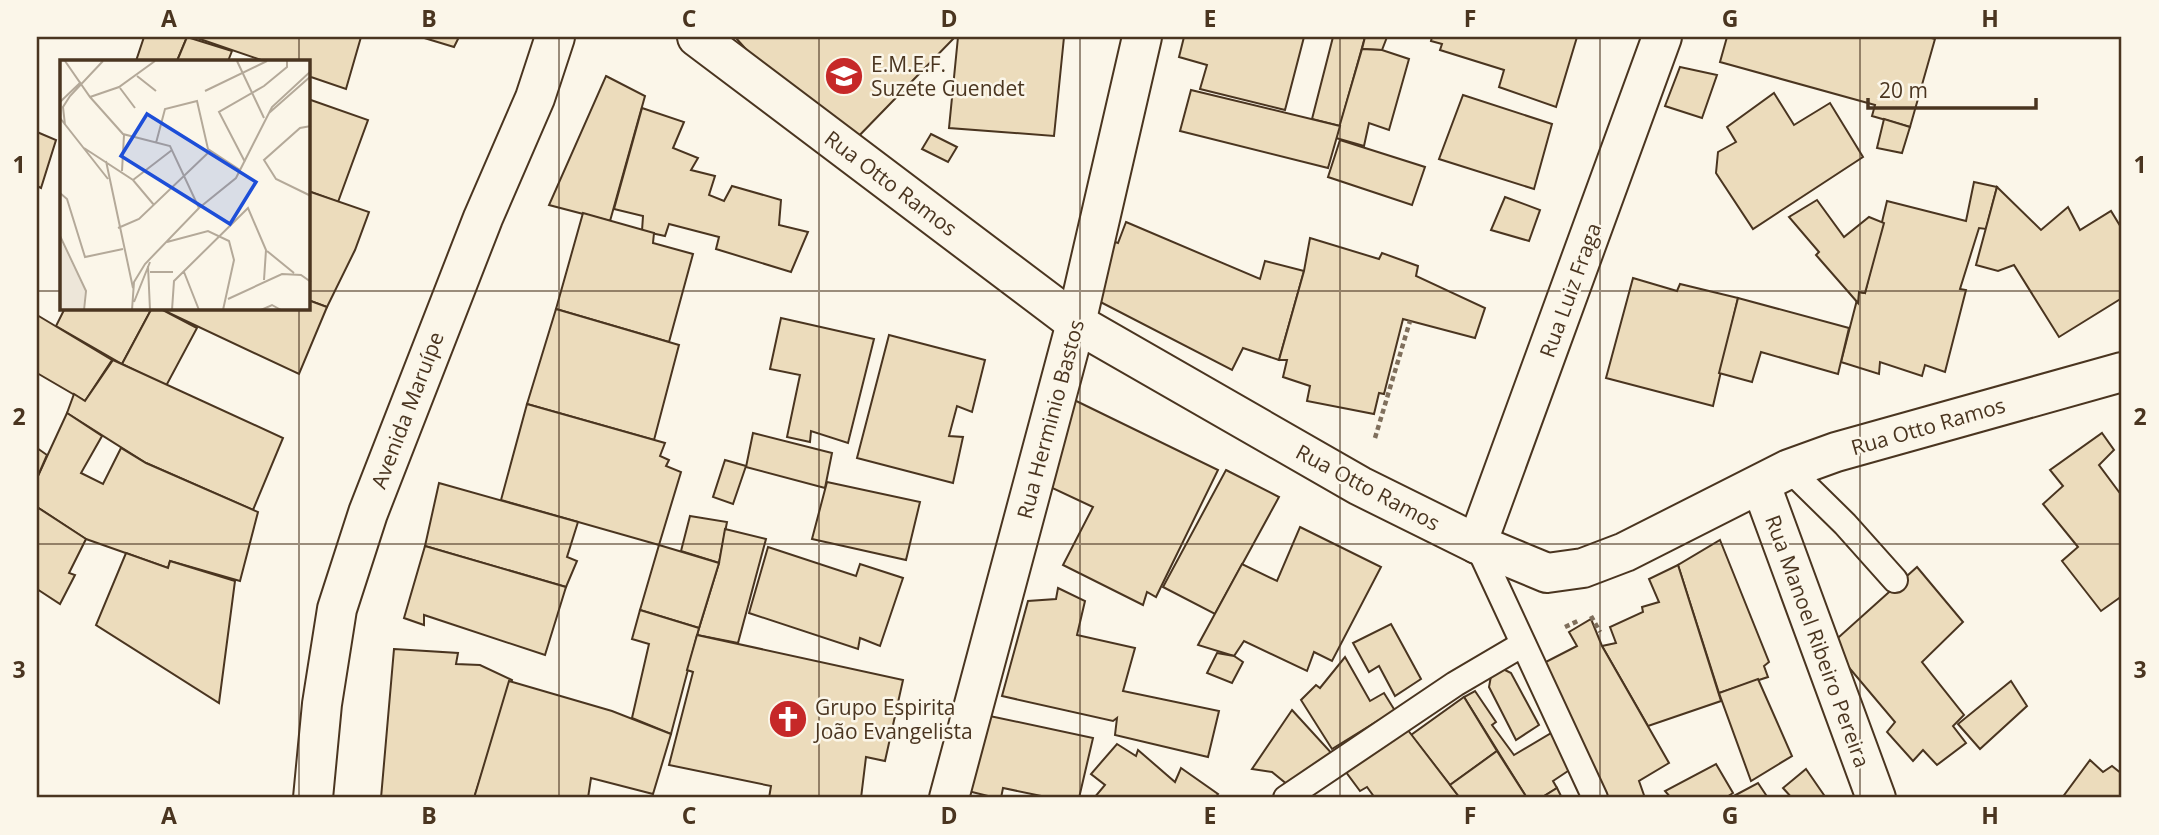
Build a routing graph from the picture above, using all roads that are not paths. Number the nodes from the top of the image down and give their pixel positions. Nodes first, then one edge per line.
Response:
1 (555, 37) edge
2 (697, 37) edge
3 (1142, 37) edge
4 (1662, 37) edge
5 (1076, 323) junction
6 (2122, 372) edge
7 (1775, 477) junction
8 (1477, 544) junction
9 (1895, 580) dead end
10 (1523, 644) junction
11 (313, 798) edge
12 (949, 798) edge
13 (1286, 798) edge
14 (1595, 798) edge
15 (1876, 798) edge

1 - 11 street, Avenida Maruípe
2 - 5 street, Rua Otto Ramos
3 - 5 street, Rua Herminio Bastos
4 - 8 street, Rua Luiz Fraga
5 - 8 street, Rua Otto Ramos
5 - 12 street, Rua Herminio Bastos
6 - 7 street, Rua Otto Ramos
7 - 8 street, Rua Otto Ramos
7 - 9 lane
7 - 15 street, Rua Manoel Ribeiro Pereira
8 - 10 lane
10 - 13 lane
10 - 14 lane

